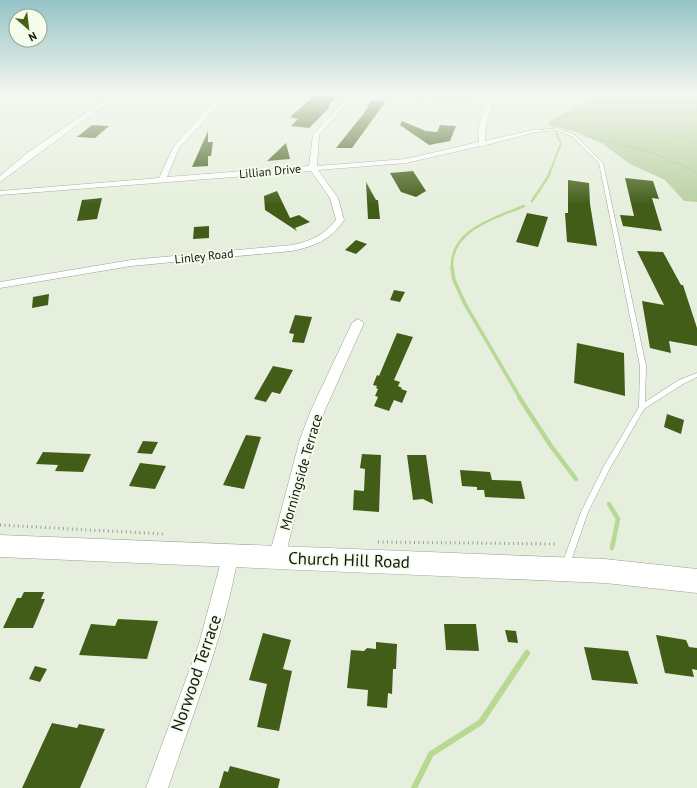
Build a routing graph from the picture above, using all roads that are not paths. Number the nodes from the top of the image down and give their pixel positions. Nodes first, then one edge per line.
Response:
1 (63, 132) edge
2 (189, 132) edge
3 (319, 132) edge
4 (481, 132) edge
5 (534, 132) edge
6 (564, 132) edge
7 (483, 145) junction
8 (313, 168) junction
9 (0, 180) edge
10 (162, 180) junction
11 (0, 192) edge
12 (0, 285) edge
13 (358, 323) dead end
14 (697, 375) edge
15 (642, 407) junction
16 (0, 546) edge
17 (230, 556) junction
18 (277, 558) junction
19 (564, 569) junction
20 (697, 581) edge
21 (157, 788) edge

1 - 9 street
2 - 10 street
3 - 8 street
4 - 7 street
5 - 7 street, Lillian Drive
6 - 15 lane
7 - 8 street, Lillian Drive
8 - 10 street, Lillian Drive
8 - 12 street, Linley Road
10 - 11 street, Lillian Drive
13 - 18 street, Morningside Terrace
14 - 15 lane
15 - 19 lane
16 - 17 main road, Church Hill Road
17 - 18 main road, Church Hill Road
17 - 21 street, Norwood Terrace
18 - 19 main road, Church Hill Road
19 - 20 main road, Church Hill Road

